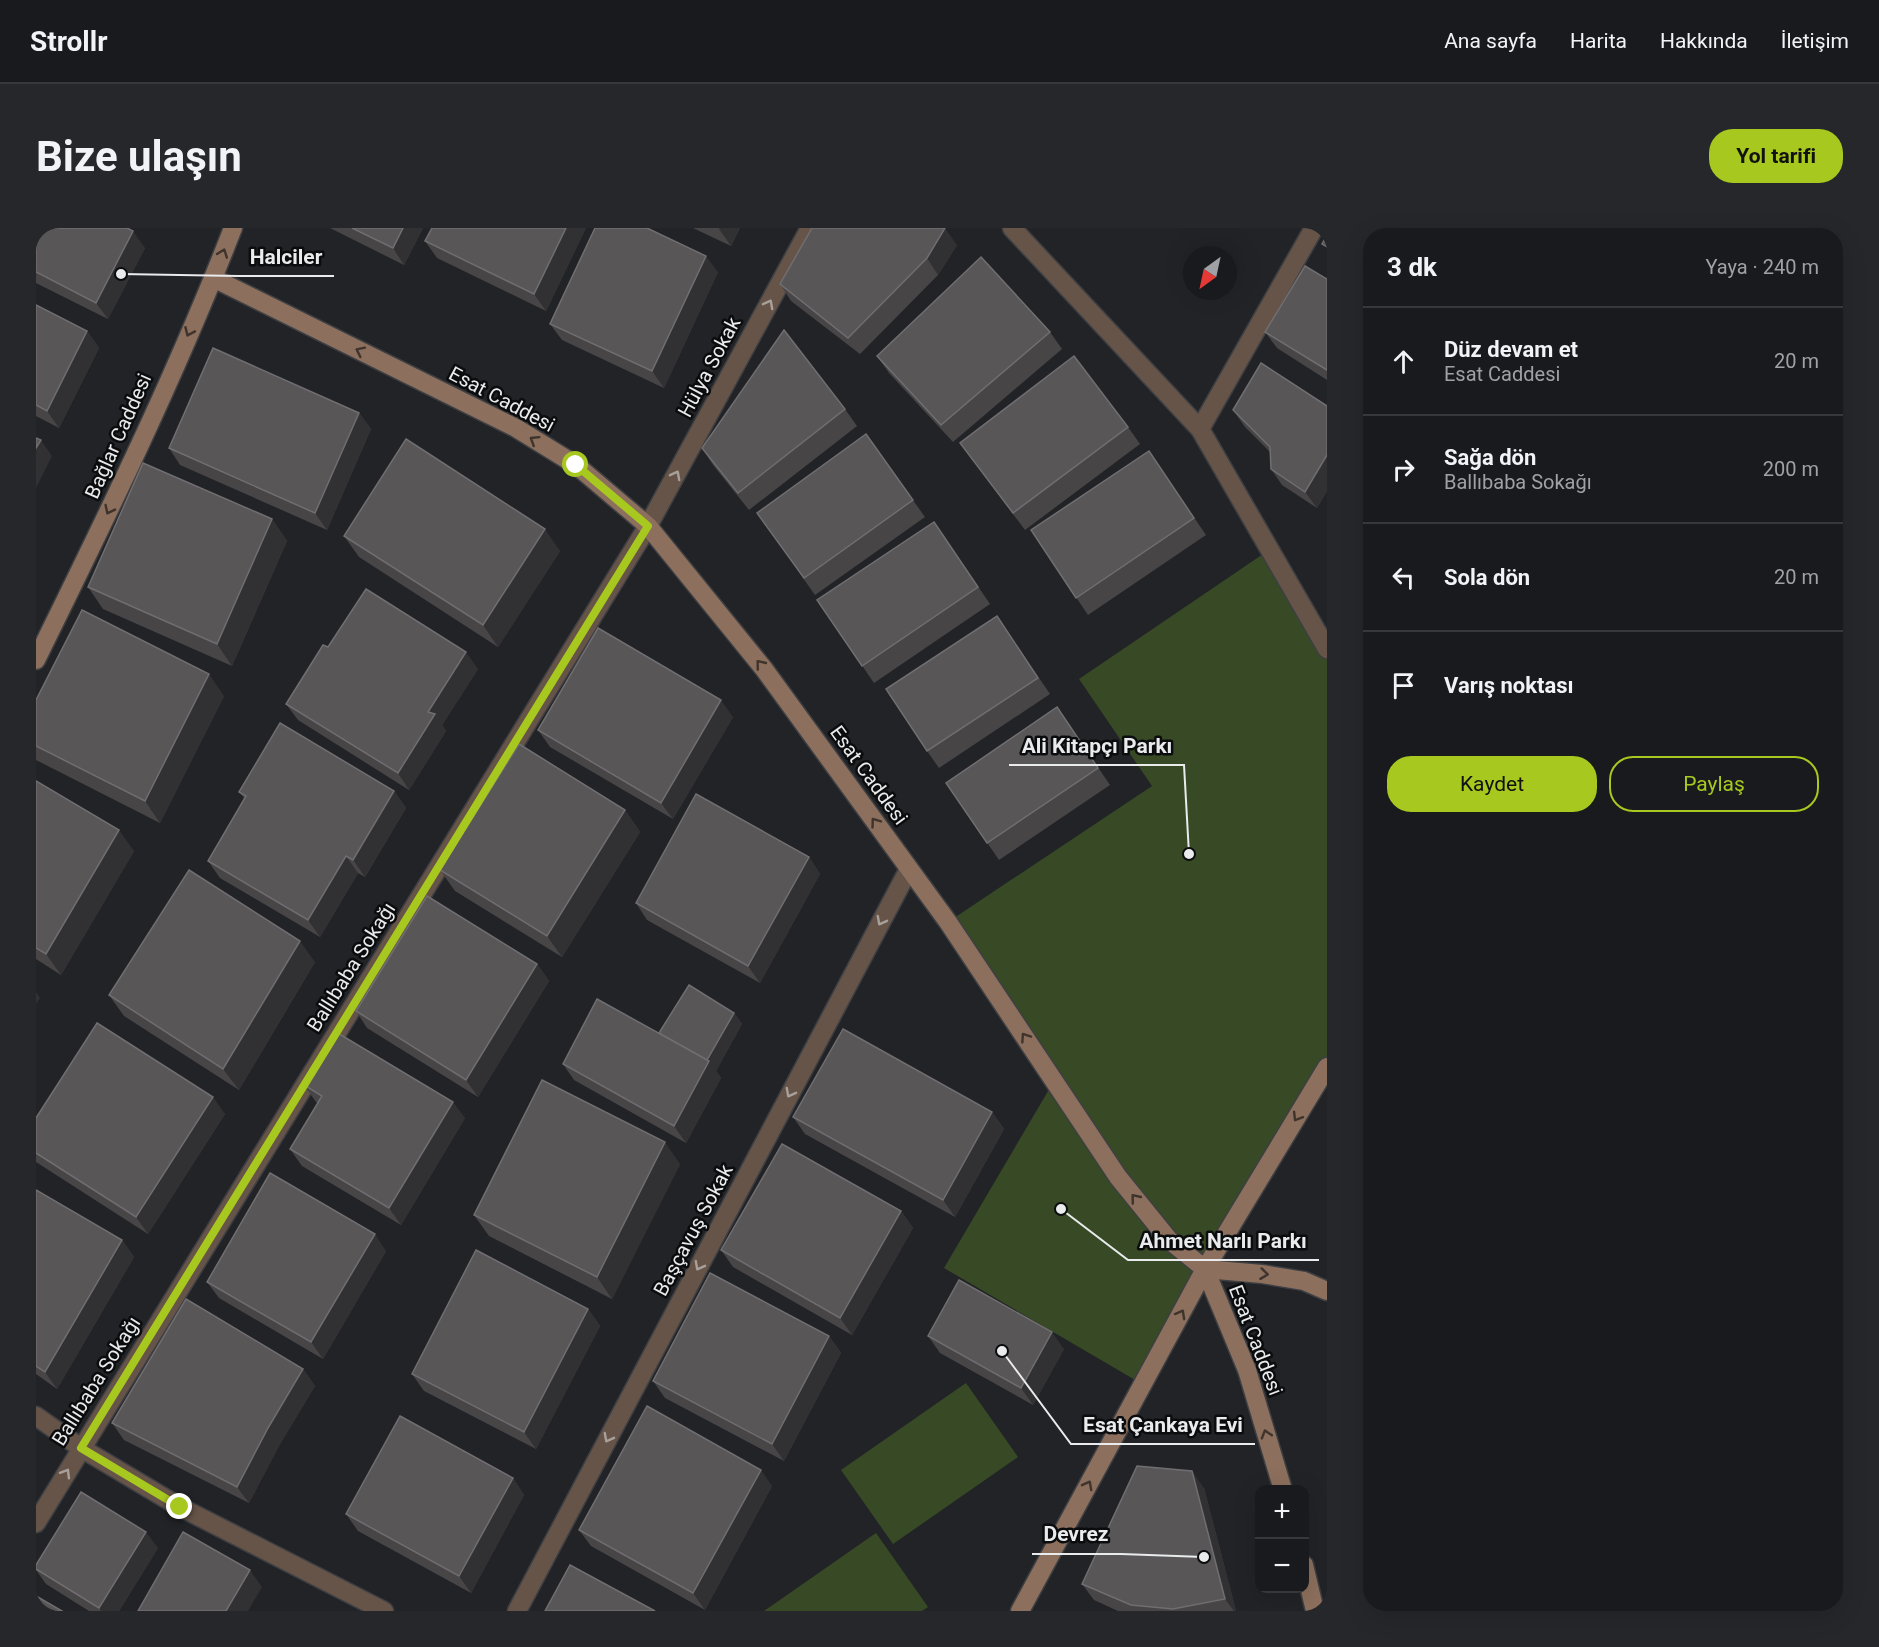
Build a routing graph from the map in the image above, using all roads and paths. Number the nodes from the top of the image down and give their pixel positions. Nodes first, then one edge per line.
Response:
1 (233, 228) edge
2 (810, 228) edge
3 (1012, 228) edge
4 (1314, 228) edge
5 (213, 279) junction
6 (1200, 429) junction
7 (648, 526) junction
8 (1327, 649) edge
9 (36, 660) edge
10 (909, 869) junction
11 (1327, 1067) edge
12 (1205, 1269) junction
13 (1327, 1291) edge
14 (36, 1416) edge
15 (81, 1448) junction
16 (1282, 1485) edge
17 (36, 1523) edge
18 (1309, 1583) edge
19 (384, 1611) edge
20 (517, 1611) edge
21 (1020, 1611) edge
22 (1315, 1611) edge

5 -> 1 main road, Bağlar Caddesi
7 -> 2 street, Hülya Sokak
3 - 6 street
4 - 6 street
7 -> 5 main road, Esat Caddesi
5 -> 9 main road, Bağlar Caddesi
6 - 8 street
10 -> 7 main road, Esat Caddesi
7 - 15 street, Ballıbaba Sokağı
12 -> 10 main road, Esat Caddesi
10 -> 20 street, Başçavuş Sokak
11 -> 12 main road
12 -> 13 main road
16 -> 12 main road, Esat Caddesi
21 -> 12 main road
14 - 15 street
17 -> 15 street, Ballıbaba Sokağı
15 - 19 street
18 - 22 main road

